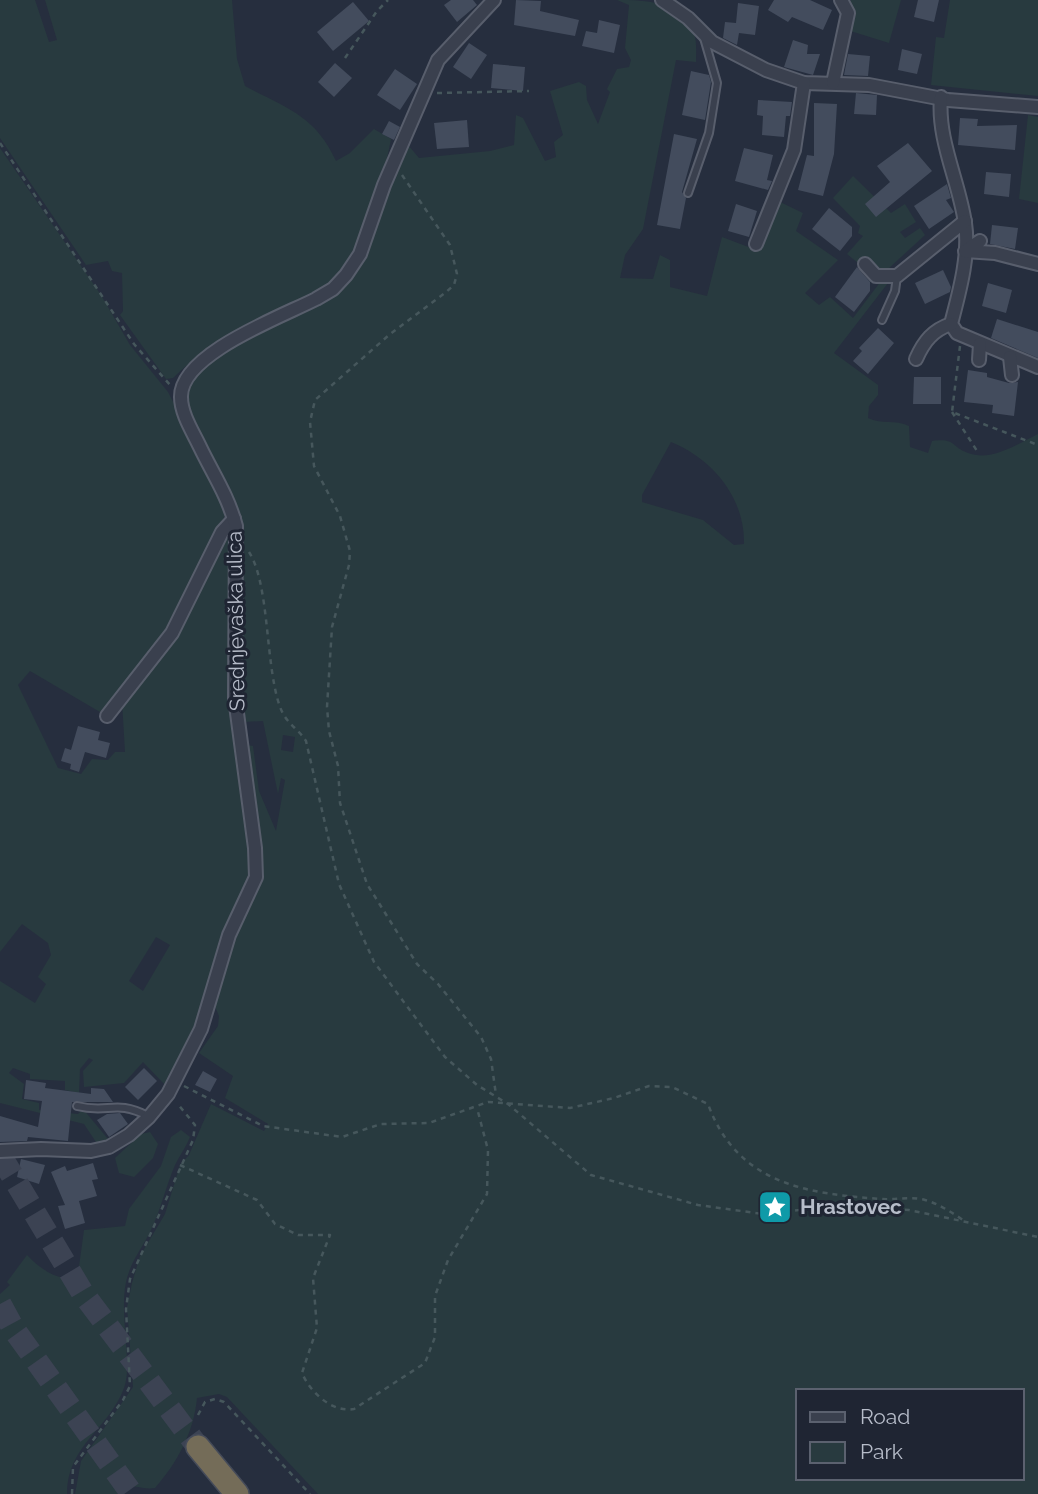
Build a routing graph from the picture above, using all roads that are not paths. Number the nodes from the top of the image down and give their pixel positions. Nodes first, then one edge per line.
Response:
1 (494, 0) edge
2 (662, 0) edge
3 (841, 0) edge
4 (704, 37) junction
5 (804, 83) junction
6 (833, 83) junction
7 (941, 97) junction
8 (1038, 107) edge
9 (688, 193) dead end
10 (965, 221) junction
11 (980, 241) dead end
12 (756, 244) dead end
13 (965, 251) junction
14 (865, 264) dead end
15 (1038, 264) edge
16 (897, 276) junction
17 (882, 320) dead end
18 (954, 328) junction
19 (981, 344) junction
20 (1010, 357) junction
21 (916, 359) dead end
22 (979, 360) dead end
23 (1038, 367) edge
24 (1012, 375) dead end
25 (234, 519) junction
26 (107, 716) dead end
27 (77, 1106) dead end
28 (149, 1117) junction
29 (0, 1151) edge
30 (198, 1447) tunnel mouth
31 (237, 1494) edge

1 - 25 street, Srednjevaška ulica
2 - 4 street
3 - 6 street
4 - 5 street
4 - 9 lane
5 - 6 street
5 - 12 street
6 - 7 street
7 - 8 street
7 - 10 street
10 - 13 street
10 - 16 street
11 - 13 street
13 - 15 street
13 - 18 street
14 - 16 street
16 - 17 lane
18 - 19 street
18 - 21 street
19 - 20 street
19 - 22 street
20 - 23 street
20 - 24 street
25 - 26 street
25 - 28 street, Srednjevaška ulica
27 - 28 lane
28 - 29 street, Srednjevaška ulica
30 - 31 highway

